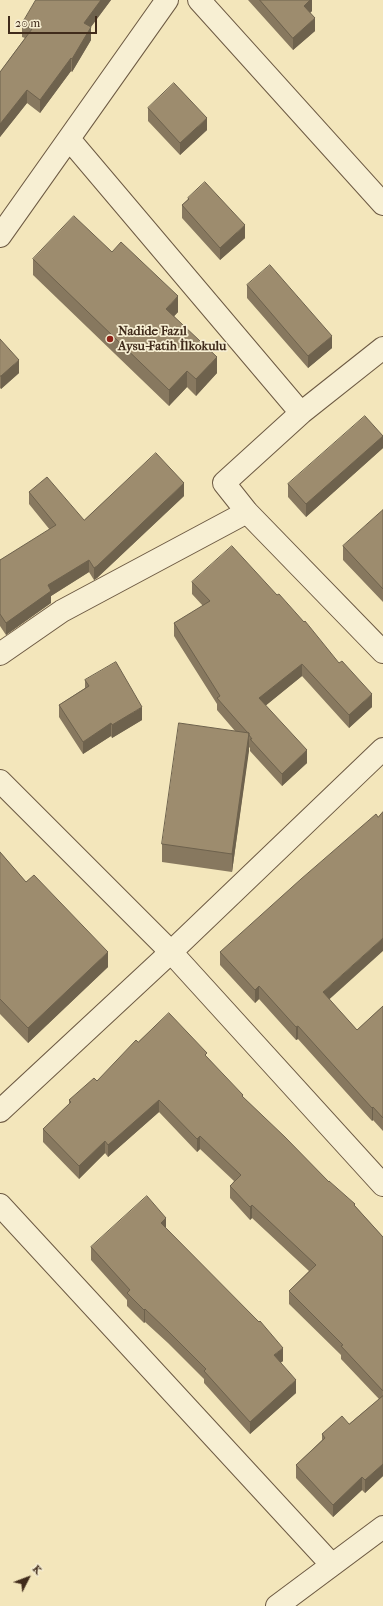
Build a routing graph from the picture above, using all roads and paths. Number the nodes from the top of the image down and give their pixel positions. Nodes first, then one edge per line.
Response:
1 (167, 0) edge
2 (199, 0) edge
3 (68, 139) junction
4 (383, 204) edge
5 (0, 236) edge
6 (383, 348) edge
7 (301, 413) junction
8 (247, 512) junction
9 (383, 652) edge
10 (0, 654) edge
11 (383, 750) edge
12 (0, 782) edge
13 (171, 952) junction
14 (0, 1111) edge
15 (383, 1185) edge
16 (0, 1205) edge
17 (383, 1527) edge
18 (332, 1565) junction
19 (277, 1606) edge

1 - 3 street
2 - 4 street
3 - 5 street
3 - 7 street
6 - 7 street
7 - 8 street
8 - 9 street
8 - 10 street
11 - 13 street
12 - 13 street
13 - 14 street
13 - 15 street
16 - 18 street
17 - 18 street
18 - 19 street

